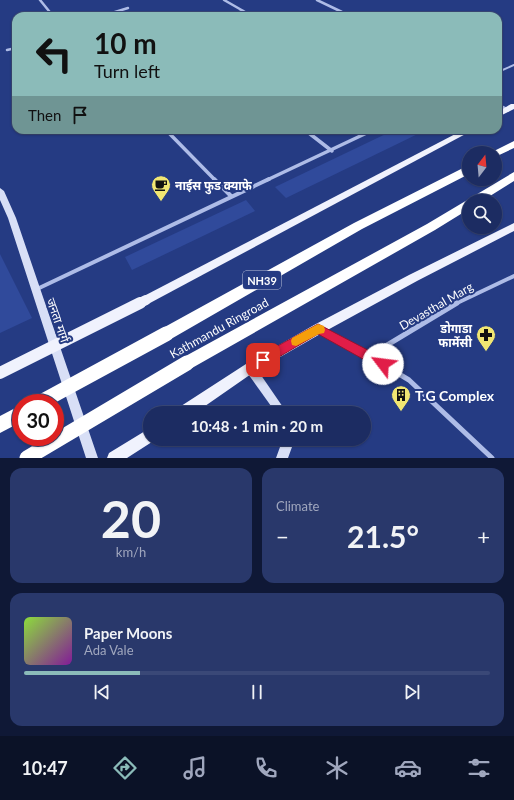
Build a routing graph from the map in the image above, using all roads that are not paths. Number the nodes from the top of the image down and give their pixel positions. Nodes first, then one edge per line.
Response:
1 (40, 0) edge
2 (224, 0) edge
3 (317, 0) edge
4 (128, 8) dead end
5 (243, 11) joint
6 (50, 12) edge
7 (115, 12) edge
8 (240, 12) edge
9 (342, 12) edge
10 (12, 49) edge
11 (7, 50) dead end
12 (514, 65) edge
13 (502, 70) edge
14 (511, 108) edge
15 (502, 113) edge
16 (170, 134) edge
17 (311, 134) edge
18 (365, 134) edge
19 (461, 134) edge
20 (514, 144) edge
21 (502, 150) edge
22 (332, 151) junction
23 (462, 173) edge
24 (514, 176) edge
25 (0, 191) edge
26 (485, 194) edge
27 (231, 196) junction
28 (462, 208) edge
29 (514, 227) edge
30 (514, 276) edge
31 (35, 290) junction
32 (318, 329) junction
33 (369, 356) junction
34 (250, 368) junction
35 (0, 373) edge
36 (56, 394) edge
37 (194, 406) edge
38 (277, 406) edge
39 (12, 418) edge
40 (0, 425) edge
41 (143, 439) edge
42 (286, 446) edge
43 (27, 458) edge
44 (92, 458) edge
45 (114, 458) edge
46 (282, 458) edge
47 (492, 458) edge

1 - 6 street
2 - 5 street
3 - 9 street
4 - 7 street
5 - 8 street
10 - 11 street
12 - 13 lane
14 - 15 main road
16 - 27 street
17 - 22 street
18 - 22 street
19 - 35 main road, bridge
20 - 21 highway
22 - 27 street
23 - 36 highway, Kathmandu Ringroad / NH39, bridge
24 - 26 highway
25 - 31 main road, जनता मार्ग
27 - 31 street
28 - 43 highway, Kathmandu Ringroad, bridge
29 - 32 main road
30 - 33 street, Devasthal Marg
31 - 44 main road, जनता मार्ग
32 - 33 street
32 - 34 main road
33 - 47 street
34 - 37 main road
34 - 38 main road
39 - 40 highway
41 - 45 main road
42 - 46 main road

